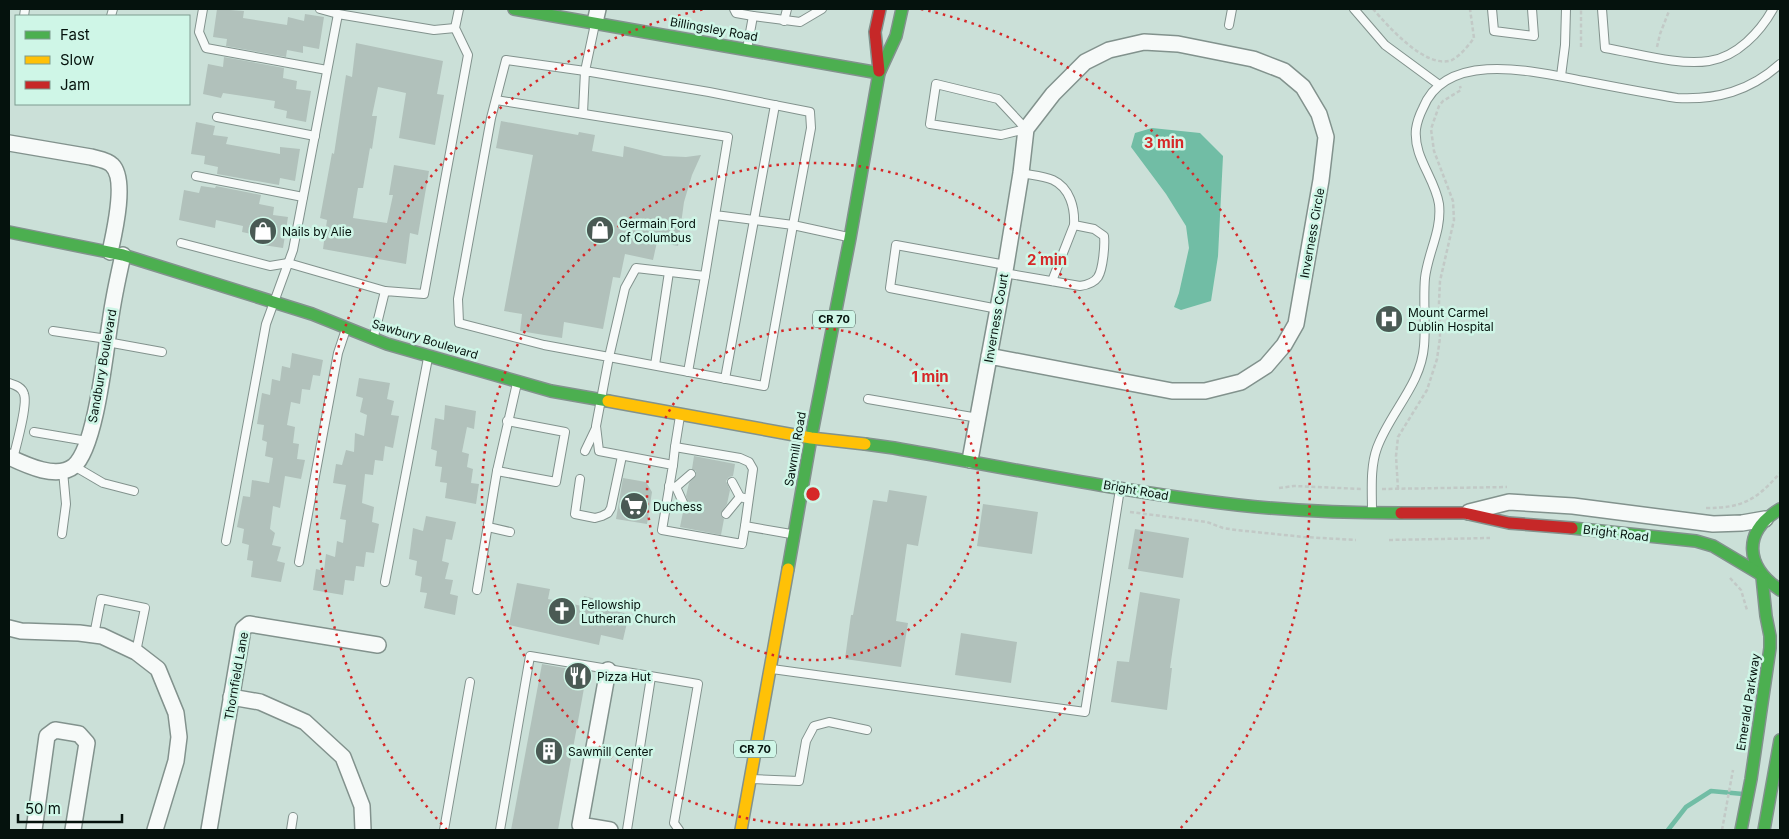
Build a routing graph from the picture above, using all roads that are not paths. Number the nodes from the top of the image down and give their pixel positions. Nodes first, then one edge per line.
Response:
1 (203, 9) edge
2 (320, 9) edge
3 (458, 9) edge
4 (514, 9) edge
5 (734, 9) edge
6 (787, 9) edge
7 (822, 9) edge
8 (880, 9) edge
9 (902, 9) edge
10 (1232, 9) edge
11 (1354, 9) edge
12 (1492, 9) edge
13 (1532, 9) edge
14 (1566, 9) edge
15 (1602, 9) edge
16 (1773, 9) edge
17 (338, 14) junction
18 (597, 16) edge
19 (753, 16) junction
20 (784, 21) junction
21 (1229, 25) dead end
22 (455, 28) junction
23 (746, 49) junction
24 (1780, 64) edge
25 (327, 70) junction
26 (585, 70) junction
27 (879, 73) junction
28 (1561, 76) junction
29 (1438, 84) junction
30 (496, 100) junction
31 (775, 105) junction
32 (583, 114) junction
33 (217, 118) dead end
34 (1026, 129) junction
35 (315, 136) junction
36 (9, 143) edge
37 (1021, 173) junction
38 (196, 176) dead end
39 (303, 197) junction
40 (716, 215) junction
41 (754, 220) junction
42 (793, 225) junction
43 (1074, 225) junction
44 (9, 232) edge
45 (850, 238) junction
46 (181, 242) dead end
47 (117, 254) junction
48 (288, 263) junction
49 (1005, 269) junction
50 (669, 272) junction
51 (705, 276) junction
52 (1052, 281) junction
53 (385, 291) junction
54 (273, 302) junction
55 (998, 310) junction
56 (346, 328) junction
57 (53, 331) dead end
58 (373, 338) junction
59 (107, 341) junction
60 (162, 352) dead end
61 (428, 356) junction
62 (609, 356) junction
63 (989, 356) junction
64 (655, 365) junction
65 (688, 372) junction
66 (725, 379) junction
67 (517, 382) junction
68 (9, 383) edge
69 (868, 399) dead end
70 (602, 400) junction
71 (680, 415) junction
72 (978, 418) junction
73 (507, 421) junction
74 (596, 426) junction
75 (34, 432) dead end
76 (811, 438) junction
77 (87, 440) junction
78 (675, 446) junction
79 (585, 451) dead end
80 (622, 456) junction
81 (11, 458) edge
82 (970, 460) junction
83 (673, 465) junction
84 (68, 468) junction
85 (497, 471) junction
86 (691, 474) dead end
87 (580, 479) dead end
88 (732, 482) dead end
89 (673, 487) junction
90 (1120, 487) junction
91 (134, 491) dead end
92 (744, 498) junction
93 (684, 507) dead end
94 (1776, 511) edge
95 (1372, 513) junction
96 (1464, 513) junction
97 (726, 514) dead end
98 (488, 526) junction
99 (745, 526) junction
100 (510, 532) dead end
101 (62, 534) dead end
102 (794, 535) junction
103 (226, 541) dead end
104 (299, 562) dead end
105 (1761, 576) junction
106 (385, 582) dead end
107 (477, 590) dead end
108 (1780, 590) edge
109 (9, 628) edge
110 (94, 635) junction
111 (378, 645) dead end
112 (136, 652) junction
113 (770, 668) junction
114 (608, 670) junction
115 (651, 677) junction
116 (470, 682) dead end
117 (232, 697) junction
118 (867, 730) dead end
119 (1780, 740) edge
120 (750, 779) junction
121 (293, 817) dead end
122 (34, 830) edge
123 (73, 830) edge
124 (155, 830) edge
125 (209, 830) edge
126 (290, 830) edge
127 (362, 830) edge
128 (444, 830) edge
129 (500, 830) edge
130 (610, 830) edge
131 (627, 830) edge
132 (679, 830) edge
133 (741, 830) edge
134 (1741, 830) edge
135 (1764, 830) edge

1 - 25 lane
2 - 17 lane
3 - 22 lane
4 - 18 street, Billingsley Road
5 - 19 lane
6 - 20 lane
7 - 20 lane
8 - 27 street, Sawmill Road / CR 70
9 - 27 street, Sawmill Road / CR 70
10 - 21 lane
11 - 29 lane
12 - 13 lane
14 - 28 lane
15 - 16 lane
17 - 22 lane
17 - 25 lane
18 - 23 street, Billingsley Road
18 - 26 lane
19 - 20 lane
19 - 23 lane
22 - 53 lane
23 - 27 street, Billingsley Road
24 - 28 lane
25 - 35 lane
26 - 30 lane
26 - 31 lane
26 - 32 lane
27 - 45 street, Sawmill Road / CR 70
28 - 29 lane
29 - 95 lane
30 - 32 lane
30 - 62 lane
31 - 41 lane
31 - 42 lane
32 - 40 lane
33 - 35 lane
34 - 34 lane
34 - 37 street, Inverness Court
34 - 63 street, Inverness Circle
35 - 39 lane
36 - 47 street, Sandbury Boulevard
37 - 43 lane
37 - 49 street, Inverness Court
38 - 39 lane
39 - 48 lane
40 - 41 lane
40 - 51 lane
41 - 42 lane
41 - 66 lane
42 - 45 lane
42 - 66 lane
43 - 52 lane
43 - 52 lane
44 - 47 street, Sawbury Boulevard
45 - 76 street, Sawmill Road / CR 70
46 - 48 lane
47 - 54 street, Sawbury Boulevard
47 - 59 street, Sandbury Boulevard
48 - 53 lane
48 - 54 lane
49 - 52 lane
49 - 55 street, Inverness Court
49 - 55 lane
50 - 51 lane
50 - 62 lane
50 - 64 lane
51 - 65 lane
53 - 58 lane
54 - 56 street, Sawbury Boulevard
54 - 103 lane
55 - 63 street, Inverness Court
56 - 58 street, Sawbury Boulevard
56 - 104 lane
57 - 59 lane
58 - 61 street, Sawbury Boulevard
59 - 60 lane
59 - 77 street, Sandbury Boulevard
61 - 67 street, Sawbury Boulevard
61 - 106 lane
62 - 64 lane
62 - 70 lane
63 - 72 street, Inverness Court
64 - 65 lane
65 - 66 lane
67 - 70 street, Sawbury Boulevard
67 - 73 lane
68 - 81 lane
69 - 72 lane
70 - 71 street, Sawbury Boulevard
70 - 74 lane
71 - 76 street, Sawbury Boulevard
71 - 78 lane
72 - 82 street, Inverness Court
73 - 85 lane
73 - 85 lane
74 - 79 lane
74 - 80 lane
75 - 77 lane
76 - 82 street, Bright Road
76 - 102 street, Sawmill Road / CR 70
77 - 84 street, Sandbury Boulevard
78 - 83 lane
78 - 92 lane
80 - 83 lane
80 - 87 lane
81 - 84 street
82 - 90 street, Bright Road
83 - 89 lane
84 - 91 lane
84 - 101 lane
85 - 98 lane
86 - 89 lane
88 - 92 lane
89 - 93 lane
89 - 99 lane
90 - 95 street, Bright Road
90 - 113 lane
92 - 97 lane
92 - 99 lane
94 - 96 street, Bright Road
94 - 105 street, Emerald Parkway
95 - 96 street, Bright Road
96 - 105 street, Bright Road
98 - 100 lane
98 - 107 lane
99 - 102 lane
102 - 113 street, Sawmill Road / CR 70
105 - 108 street, Bright Road
105 - 134 street, Emerald Parkway
109 - 110 street
110 - 112 street
110 - 112 lane
111 - 117 street, Thornfield Lane
112 - 124 street
113 - 120 street, Sawmill Road / CR 70
114 - 115 lane
114 - 129 lane
114 - 130 street
115 - 131 lane
115 - 132 lane
116 - 128 lane
117 - 125 street, Thornfield Lane
117 - 127 street
118 - 120 lane
119 - 135 street
120 - 133 street, Sawmill Road / CR 70
121 - 126 lane
122 - 123 street

